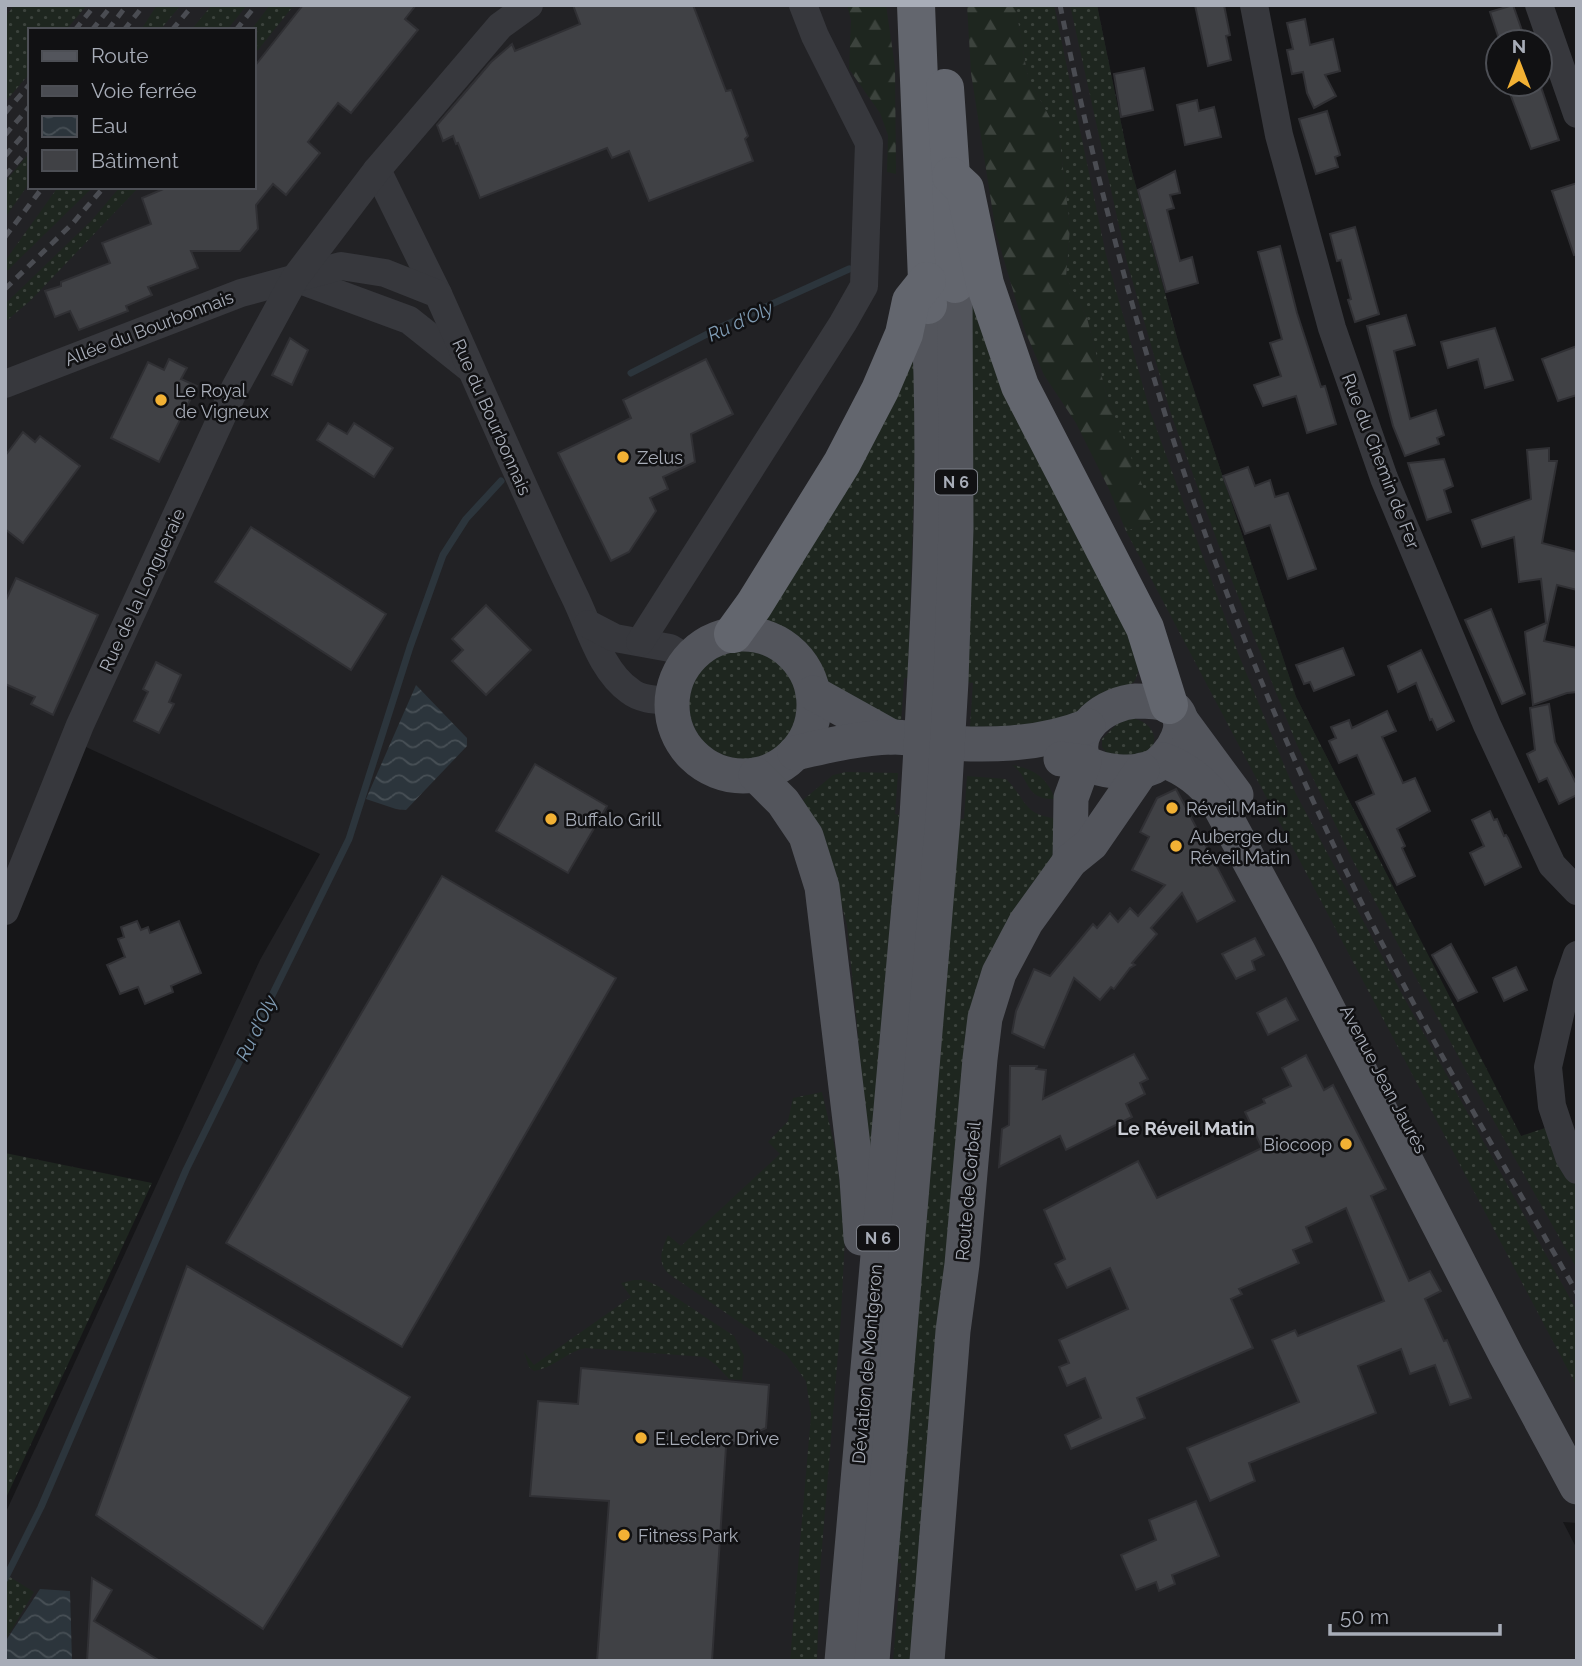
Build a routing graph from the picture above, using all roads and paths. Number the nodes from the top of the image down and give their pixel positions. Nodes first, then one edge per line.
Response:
1 (529, 5) edge
2 (803, 5) edge
3 (916, 5) edge
4 (942, 5) edge
5 (1254, 5) edge
6 (1539, 5) edge
7 (1577, 114) edge
8 (377, 170) junction
9 (951, 176) junction
10 (295, 278) junction
11 (936, 290) junction
12 (438, 293) junction
13 (472, 370) junction
14 (5, 384) edge
15 (588, 624) junction
16 (733, 634) junction
17 (640, 642) junction
18 (688, 659) junction
19 (813, 693) junction
20 (671, 701) junction
21 (1174, 712) junction
22 (1088, 726) junction
23 (892, 737) junction
24 (989, 744) junction
25 (795, 753) junction
26 (1041, 757) junction
27 (1084, 762) junction
28 (1152, 765) junction
29 (756, 775) junction
30 (1071, 798) junction
31 (930, 817) junction
32 (1070, 861) junction
33 (1577, 891) edge
34 (5, 911) edge
35 (1577, 955) edge
36 (1577, 1170) edge
37 (869, 1346) junction
38 (1577, 1446) edge
39 (1577, 1486) edge
40 (842, 1661) edge
41 (872, 1661) edge
42 (927, 1661) edge

1 - 8 street, Rue de la Longueraie
2 - 17 street
3 - 11 highway, N 6
4 - 9 highway, N 6
5 - 33 street, Rue du Chemin de Fer
6 - 7 street
8 - 10 street, Rue de la Longueraie
8 - 12 street, Rue du Bourbonnais
9 - 11 highway, N 6
9 - 21 highway
10 - 12 street
10 - 13 street
10 - 14 street, Allée du Bourbonnais
10 - 34 street, Rue de la Longueraie
11 - 16 highway
11 - 31 main road, N 6
12 - 13 street, Rue du Bourbonnais
13 - 15 street, Rue du Bourbonnais
15 - 17 street
15 - 20 street, Rue du Bourbonnais
16 - 18 main road
16 - 19 main road
17 - 18 street
18 - 20 main road
19 - 23 main road
19 - 25 main road
20 - 29 main road
21 - 22 main road
21 - 28 main road
21 - 38 main road, Avenue Jean Jaurès
22 - 24 main road
22 - 27 main road
23 - 24 main road
23 - 25 main road
24 - 26 main road
25 - 29 main road
26 - 27 main road
26 - 30 main road
27 - 28 main road
27 - 30 main road
28 - 32 main road, Route de Corbeil
28 - 39 main road
29 - 37 main road
30 - 32 main road
31 - 37 main road, Déviation de Montgeron / N 6
31 - 41 main road, Déviation de Montgeron / N 6
32 - 42 main road, Route de Corbeil
35 - 36 street
37 - 40 main road, Déviation de Montgeron / N 6

